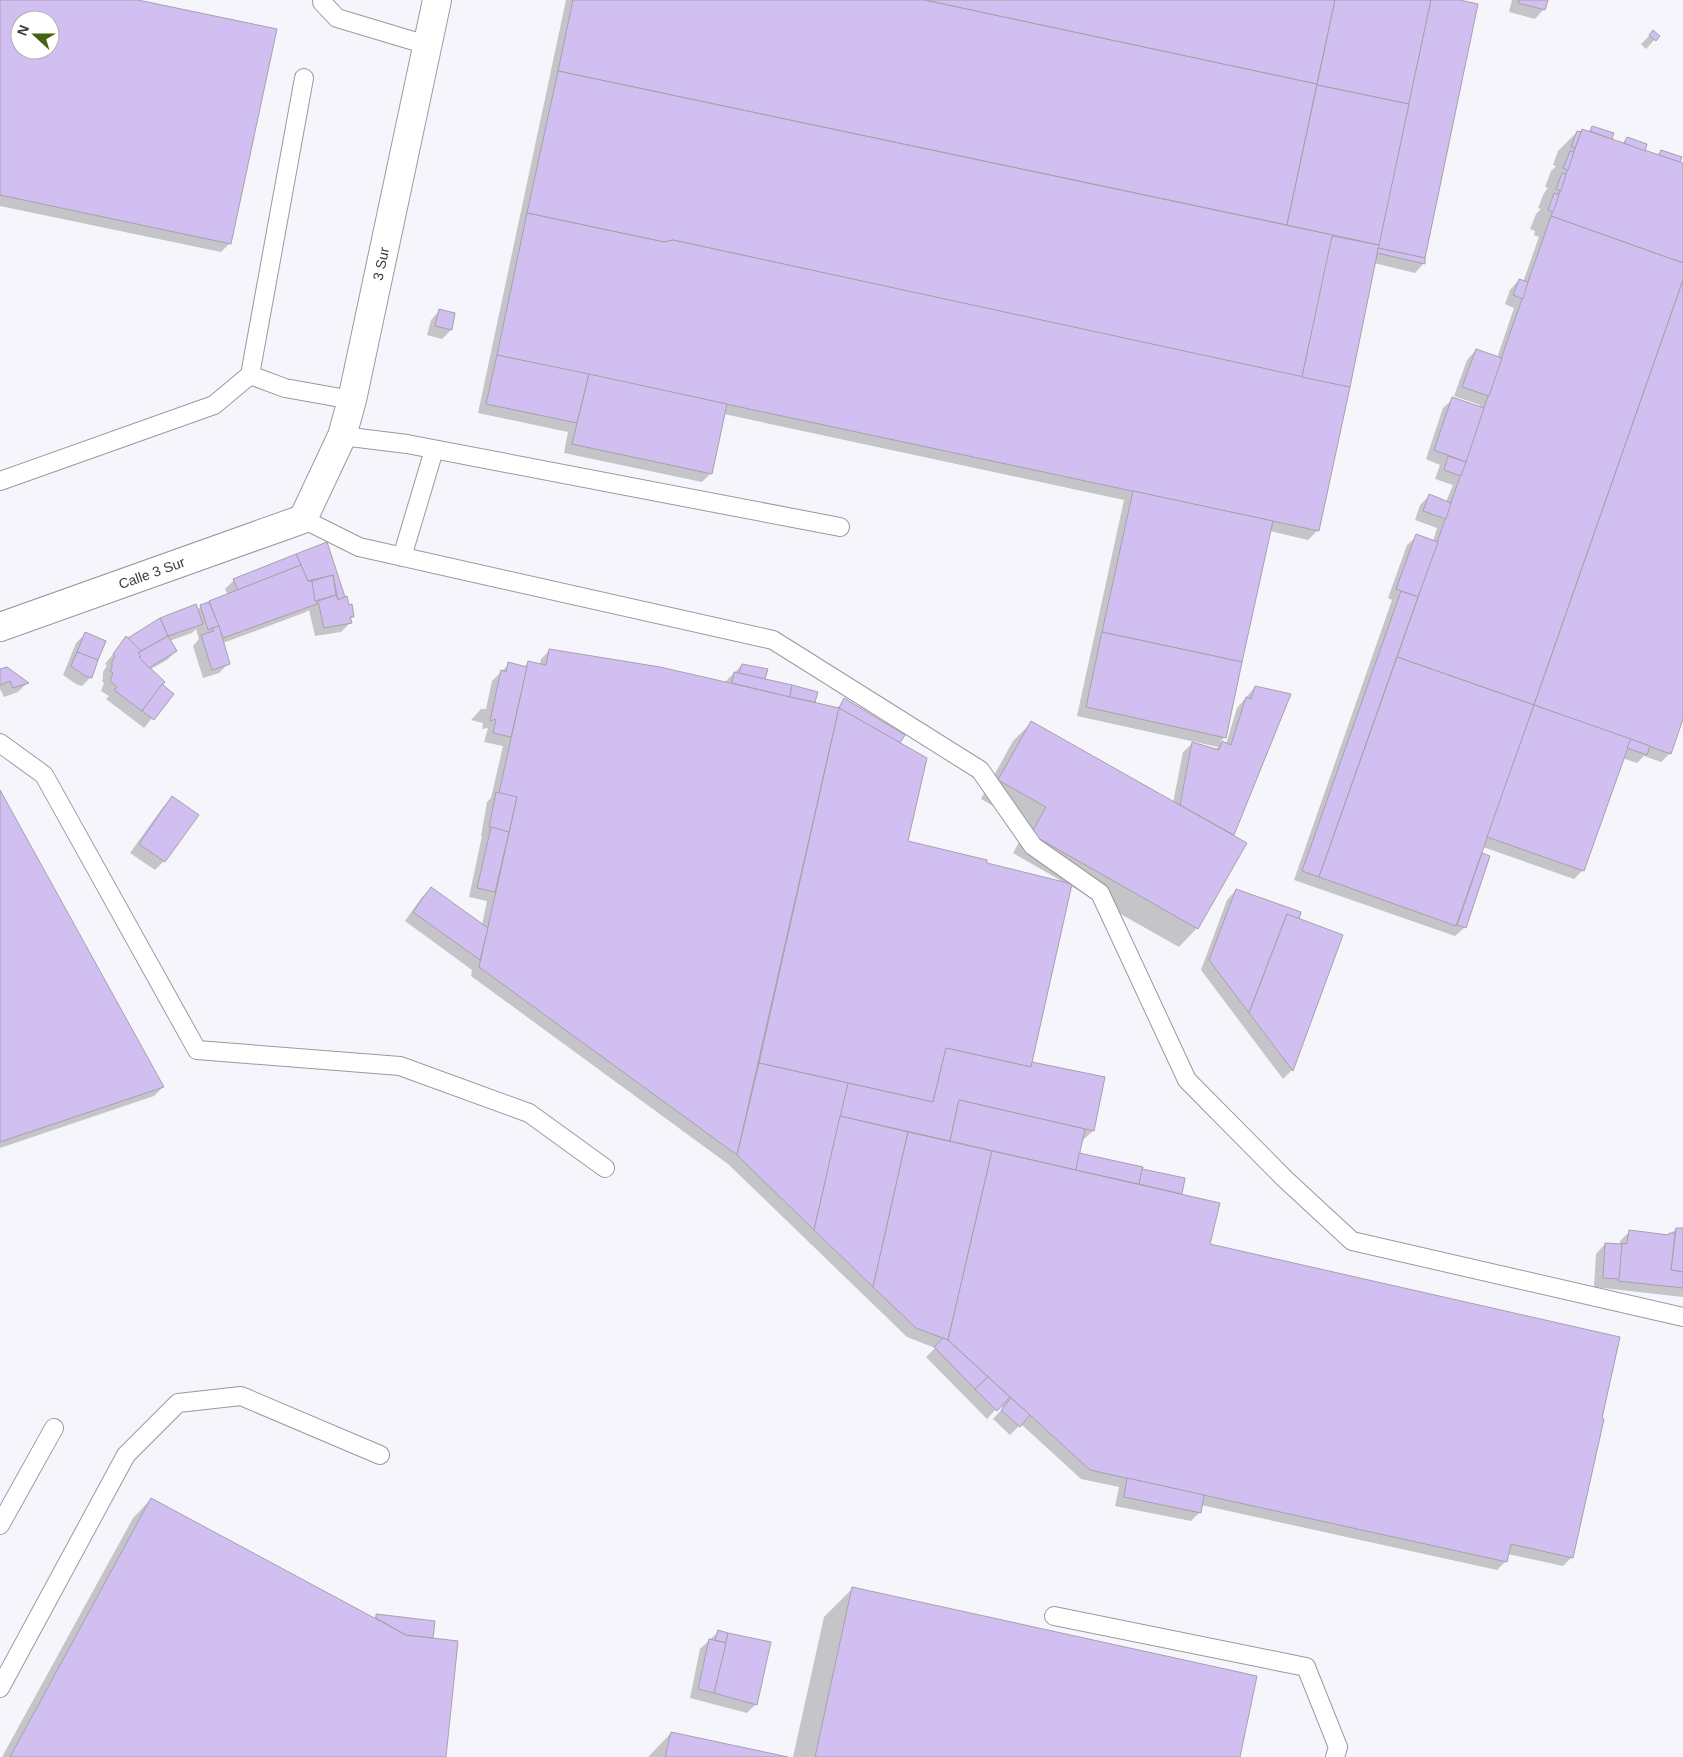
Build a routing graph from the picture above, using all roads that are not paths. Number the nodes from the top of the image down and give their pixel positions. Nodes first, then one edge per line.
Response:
1 (322, 0) edge
2 (437, 0) edge
3 (428, 44) junction
4 (304, 78) dead end
5 (250, 375) junction
6 (352, 400) junction
7 (342, 436) junction
8 (434, 450) junction
9 (0, 481) edge
10 (303, 519) junction
11 (840, 527) dead end
12 (402, 557) junction
13 (0, 627) edge
14 (0, 743) edge
15 (605, 1168) dead end
16 (1683, 1317) edge
17 (54, 1428) dead end
18 (380, 1455) dead end
19 (0, 1525) edge
20 (1054, 1616) dead end
21 (0, 1688) edge
22 (1335, 1757) edge

1 - 3 lane
2 - 3 street, 3 Sur
3 - 6 street, 3 Sur
4 - 5 lane
5 - 6 lane
5 - 9 lane
6 - 7 street, 3 Sur
7 - 8 lane
7 - 10 street, 3 Sur
8 - 11 lane
8 - 12 lane
10 - 12 lane
10 - 13 street, Calle 3 Sur
12 - 16 lane
14 - 15 lane
17 - 19 lane
18 - 21 lane
20 - 22 lane

